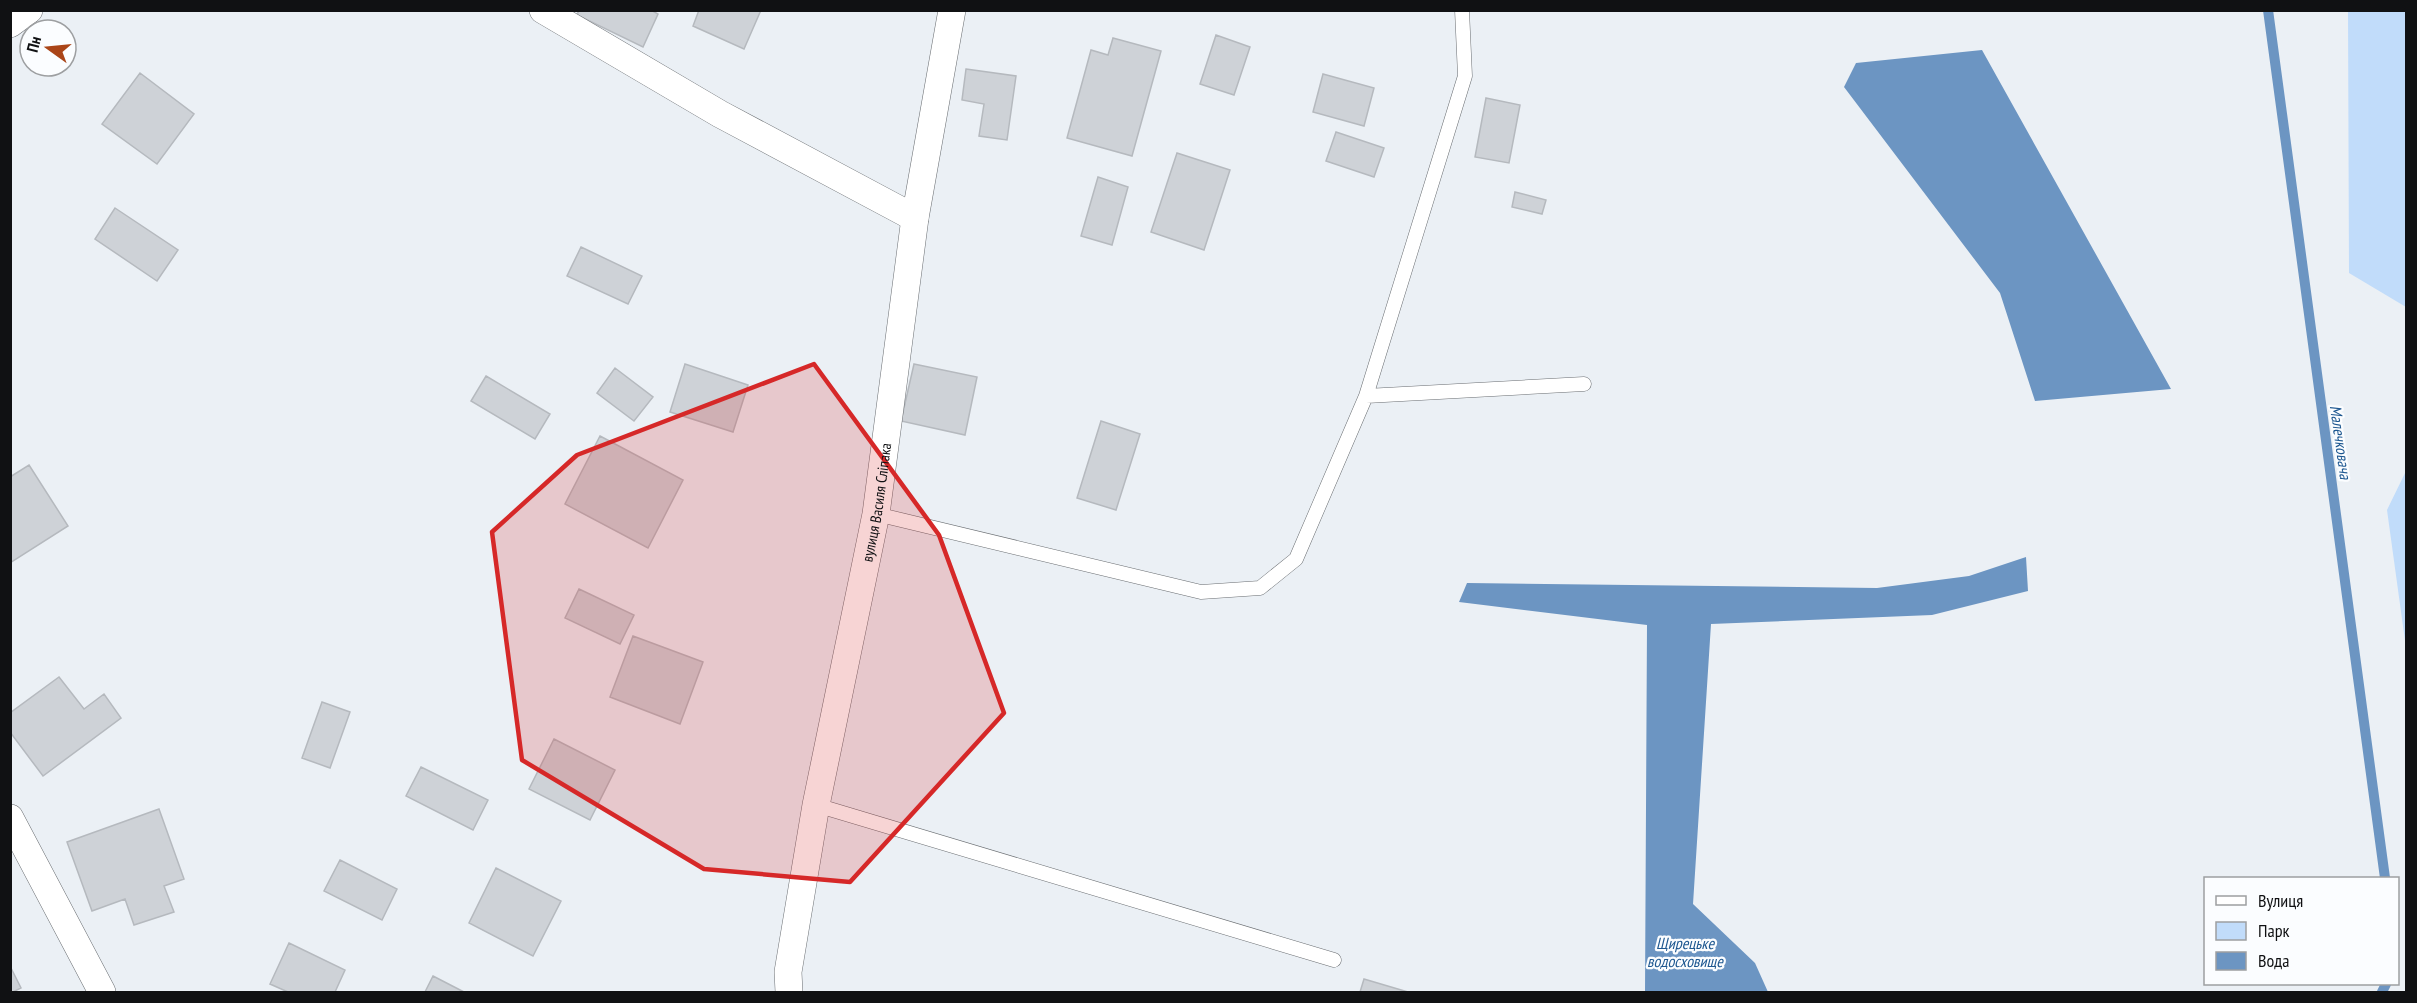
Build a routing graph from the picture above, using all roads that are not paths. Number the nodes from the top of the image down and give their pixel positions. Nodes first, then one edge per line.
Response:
1 (29, 10) edge
2 (543, 10) edge
3 (952, 10) edge
4 (1462, 10) edge
5 (10, 24) edge
6 (915, 218) junction
7 (1584, 384) dead end
8 (1366, 396) junction
9 (876, 514) junction
10 (816, 805) junction
11 (10, 818) edge
12 (1334, 960) dead end
13 (102, 993) edge
14 (789, 993) edge

1 - 5 street
2 - 6 street
3 - 6 street, вулиця Василя Сліпака
4 - 8 lane
6 - 9 street, вулиця Василя Сліпака
7 - 8 lane
8 - 9 lane
9 - 10 street, вулиця Василя Сліпака
10 - 12 lane
10 - 14 street, вулиця Василя Сліпака
11 - 13 street

